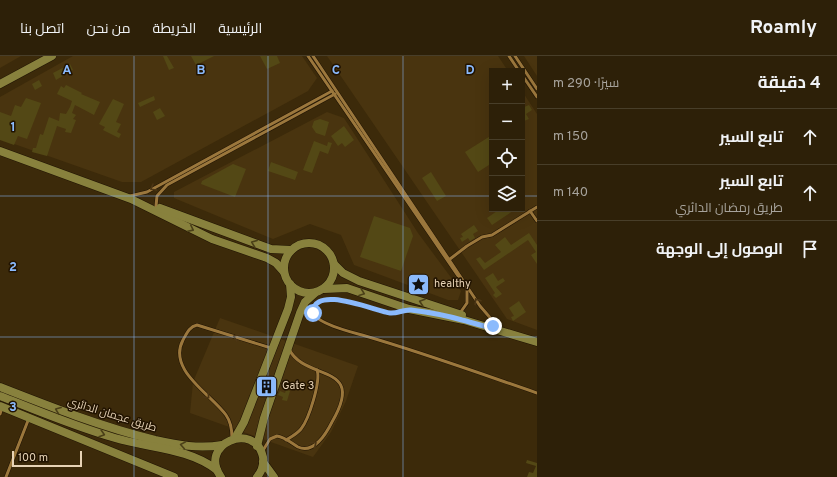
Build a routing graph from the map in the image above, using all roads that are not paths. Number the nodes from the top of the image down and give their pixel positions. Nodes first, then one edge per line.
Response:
1 (45, 56) edge
2 (52, 56) edge
3 (308, 56) edge
4 (313, 56) edge
5 (509, 56) edge
6 (514, 56) edge
7 (517, 68) edge
8 (525, 79) edge
9 (0, 80) edge
10 (0, 84) edge
11 (537, 89) edge
12 (335, 92) junction
13 (537, 97) edge
14 (0, 151) edge
15 (128, 198) junction
16 (156, 206) junction
17 (537, 207) edge
18 (530, 211) junction
19 (537, 221) edge
20 (291, 250) junction
21 (450, 260) junction
22 (334, 264) junction
23 (284, 272) junction
24 (290, 284) junction
25 (324, 289) junction
26 (315, 293) junction
27 (408, 310) junction
28 (458, 314) junction
29 (500, 330) junction
30 (537, 342) edge
31 (288, 346) junction
32 (272, 350) junction
33 (317, 370) junction
34 (0, 387) edge
35 (537, 393) edge
36 (0, 396) edge
37 (1, 409) edge
38 (29, 418) junction
39 (234, 438) junction
40 (286, 440) junction
41 (222, 445) junction
42 (257, 446) junction
43 (262, 453) junction
44 (263, 462) junction
45 (219, 474) edge
46 (171, 476) edge
47 (6, 477) edge
48 (257, 477) edge
49 (274, 477) edge

1 - 9 street
2 - 10 street
3 - 12 lane
4 - 12 lane
5 - 7 lane
6 - 11 lane
8 - 13 lane
12 -> 15 lane
12 - 16 lane
12 - 21 lane
12 - 28 lane
14 - 15 street
15 - 16 street
15 -> 23 street
20 -> 16 street
17 - 18 lane
18 - 19 lane
18 - 21 lane
20 - 22 street
20 - 23 street
29 -> 21 lane
22 - 25 street
28 -> 22 street
23 - 24 street
24 - 26 street
24 - 32 street
25 - 26 street
25 -> 27 street
26 - 31 street
27 - 29 street
27 - 35 lane
28 - 29 street
29 - 30 street
31 - 33 lane
31 - 42 street
32 - 39 street
32 -> 39 lane
33 - 40 lane
40 -> 33 lane
41 -> 34 street, طريق عجمان الدائري
36 -> 45 street, طريق عجمان الدائري
37 - 38 street
38 - 46 street
38 - 47 lane
39 - 41 street
39 - 42 street
40 - 43 lane
41 - 45 street
42 - 43 street
43 - 44 street
44 - 48 street
44 - 49 street

